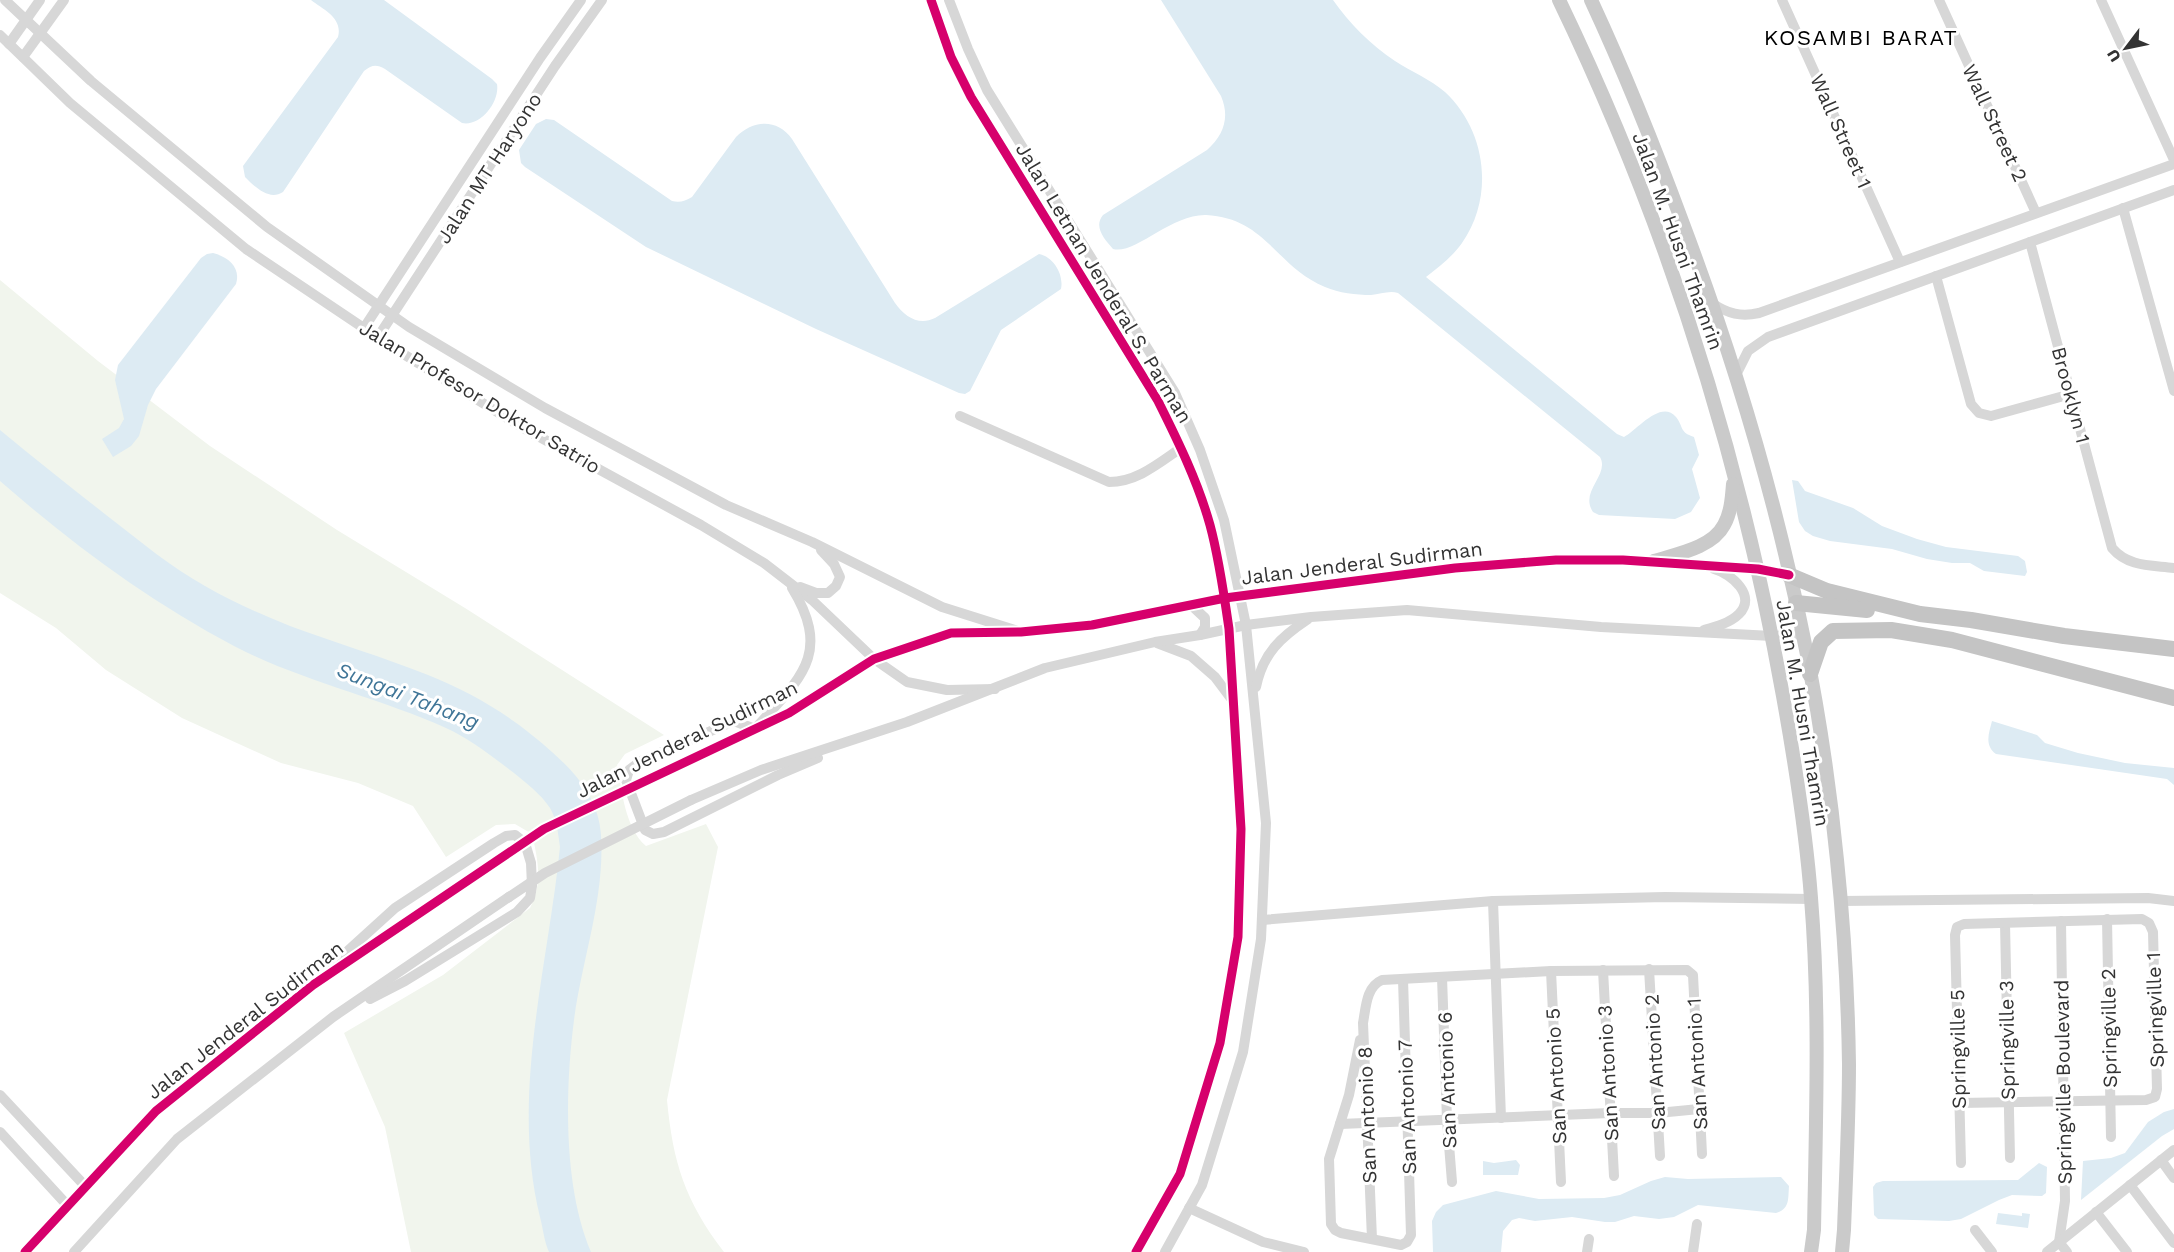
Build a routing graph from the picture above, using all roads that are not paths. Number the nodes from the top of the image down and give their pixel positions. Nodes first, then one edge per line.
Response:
1 (5, 0) edge
2 (40, 0) edge
3 (64, 0) edge
4 (581, 0) edge
5 (602, 0) edge
6 (931, 0) edge
7 (949, 0) edge
8 (1559, 0) edge
9 (1591, 0) edge
10 (1782, 0) edge
11 (1939, 0) edge
12 (2101, 0) edge
13 (26, 20) junction
14 (40, 33) junction
15 (0, 35) edge
16 (9, 44) junction
17 (23, 57) junction
18 (2174, 162) edge
19 (2174, 190) edge
20 (2123, 208) junction
21 (2036, 213) junction
22 (2030, 242) junction
23 (1900, 262) junction
24 (1936, 276) junction
25 (1712, 303) junction
26 (379, 305) junction
27 (392, 315) junction
28 (364, 328) junction
29 (378, 337) junction
30 (1736, 375) junction
31 (2174, 391) edge
32 (2071, 394) junction
33 (960, 416) dead end
34 (1181, 448) junction
35 (1734, 472) junction
36 (812, 542) junction
37 (1654, 561) junction
38 (1691, 564) junction
39 (2174, 568) edge
40 (1758, 569) junction
41 (1789, 575) junction
42 (789, 582) junction
43 (1241, 597) junction
44 (1225, 598) junction
45 (1796, 603) junction
46 (1190, 604) junction
47 (1920, 615) junction
48 (1311, 617) junction
49 (1246, 625) junction
50 (1229, 629) junction
51 (1021, 632) junction
52 (1694, 632) junction
53 (1802, 634) junction
54 (1200, 635) junction
55 (1772, 636) junction
56 (2064, 636) junction
57 (2174, 640) edge
58 (1155, 642) junction
59 (2174, 649) edge
60 (874, 659) junction
61 (1810, 674) junction
62 (994, 688) junction
63 (1254, 698) junction
64 (2174, 698) edge
65 (1233, 701) junction
66 (755, 729) junction
67 (873, 734) junction
68 (1811, 899) junction
69 (2174, 900) edge
70 (1493, 901) junction
71 (1841, 901) junction
72 (2107, 919) junction
73 (1262, 920) junction
74 (2061, 921) junction
75 (2005, 923) junction
76 (1650, 969) junction
77 (1603, 970) junction
78 (1551, 971) junction
79 (1495, 974) junction
80 (1443, 977) junction
81 (1403, 979) junction
82 (313, 985) junction
83 (333, 1017) junction
84 (1363, 1023) junction
85 (0, 1095) edge
86 (2110, 1100) junction
87 (2063, 1101) junction
88 (2008, 1102) junction
89 (1960, 1103) junction
90 (1699, 1109) junction
91 (1610, 1113) junction
92 (1658, 1113) junction
93 (1558, 1116) junction
94 (1501, 1118) junction
95 (1447, 1120) junction
96 (1407, 1121) junction
97 (1367, 1123) junction
98 (1340, 1124) junction
99 (0, 1132) edge
100 (2111, 1137) dead end
101 (2174, 1150) edge
102 (1702, 1154) dead end
103 (1660, 1156) dead end
104 (2010, 1158) dead end
105 (2161, 1160) junction
106 (1961, 1163) dead end
107 (1614, 1176) dead end
108 (2174, 1178) edge
109 (1452, 1182) dead end
110 (1561, 1182) dead end
111 (2130, 1185) junction
112 (86, 1187) junction
113 (68, 1206) junction
114 (1189, 1208) junction
115 (2096, 1212) junction
116 (1697, 1224) dead end
117 (1975, 1230) dead end
118 (1372, 1239) junction
119 (1589, 1239) dead end
120 (2059, 1242) junction
121 (2174, 1243) edge
122 (25, 1252) edge
123 (74, 1252) edge
124 (1136, 1252) edge
125 (1165, 1252) edge
126 (1304, 1252) edge
127 (1587, 1252) edge
128 (1693, 1252) edge
129 (1811, 1252) edge
130 (1842, 1252) edge
131 (1992, 1252) edge
132 (2047, 1252) edge
133 (2067, 1252) edge
134 (2127, 1252) edge

1 - 13 street, Jalan Profesor Doktor Satrio
2 - 13 street
3 - 14 street
4 - 26 street, Jalan MT Haryono
5 - 27 street, Jalan MT Haryono
6 - 34 street, Jalan Letnan Jenderal S. Parman
7 - 43 street, Jalan Letnan Jenderal S. Parman
8 - 35 main road, Jalan M. Husni Thamrin
9 - 25 main road, Jalan M. Husni Thamrin
10 - 23 street, Wall Street 1
11 - 21 street, Wall Street 2
12 - 18 street
13 - 14 street, Jalan Profesor Doktor Satrio
13 - 16 street
14 - 17 street
14 - 26 street, Jalan Profesor Doktor Satrio
15 - 16 street, Jalan Profesor Doktor Satrio
16 - 17 street, Jalan Profesor Doktor Satrio
17 - 28 street, Jalan Profesor Doktor Satrio
18 - 21 street
19 - 20 street
20 - 22 street
20 - 31 street
21 - 23 street
22 - 24 street
22 - 32 street, Brooklyn 1
23 - 25 street
24 - 30 street
24 - 32 street
25 - 30 main road, Jalan M. Husni Thamrin
26 - 27 street, Jalan Profesor Doktor Satrio
26 - 28 street, Jalan MT Haryono
27 - 29 street, Jalan MT Haryono
27 - 36 street, Jalan Profesor Doktor Satrio
28 - 29 street, Jalan Profesor Doktor Satrio
29 - 42 street, Jalan Profesor Doktor Satrio
30 - 41 main road, Jalan M. Husni Thamrin
32 - 39 street, Brooklyn 1
33 - 34 street
34 - 44 street, Jalan Letnan Jenderal S. Parman
35 - 37 main road
35 - 40 main road, Jalan M. Husni Thamrin
36 - 42 street
36 - 51 street, Jalan Profesor Doktor Satrio
37 - 38 street, Jalan Jenderal Sudirman
37 - 43 street, Jalan Jenderal Sudirman
38 - 40 street, Jalan Jenderal Sudirman
38 - 52 street
40 - 41 street, Jalan Jenderal Sudirman
40 - 55 main road, Jalan M. Husni Thamrin
41 - 45 main road, Jalan M. Husni Thamrin
41 - 47 highway
42 - 60 street, Jalan Profesor Doktor Satrio
42 - 66 street
43 - 44 street, Jalan Jenderal Sudirman
43 - 49 street, Jalan Letnan Jenderal S. Parman
44 - 46 street, Jalan Jenderal Sudirman
44 - 50 street, Jalan Letnan Jenderal S. Parman
45 - 47 highway
45 - 53 main road, Jalan M. Husni Thamrin
46 - 51 street, Jalan Jenderal Sudirman
46 - 54 street
47 - 56 highway
48 - 49 street
48 - 52 street
48 - 63 street
49 - 50 street
49 - 63 street, Jalan Letnan Jenderal S. Parman
50 - 54 street
50 - 65 street, Jalan Letnan Jenderal S. Parman
51 - 60 street, Jalan Jenderal Sudirman
52 - 55 street
53 - 55 street
53 - 61 main road, Jalan M. Husni Thamrin
54 - 58 street
55 - 68 main road, Jalan M. Husni Thamrin
56 - 57 highway
56 - 59 highway
58 - 62 street
58 - 65 street
60 - 62 street, Jalan Profesor Doktor Satrio
60 - 66 street, Jalan Jenderal Sudirman
61 - 64 highway
61 - 71 main road, Jalan M. Husni Thamrin
62 - 67 street
63 - 73 street, Jalan Letnan Jenderal S. Parman
65 - 124 street, Jalan Letnan Jenderal S. Parman
66 - 67 street
66 - 82 street, Jalan Jenderal Sudirman, bridge
67 - 83 street, bridge
68 - 70 street
68 - 129 main road, Jalan M. Husni Thamrin
69 - 71 street
70 - 73 street
70 - 79 street
71 - 130 main road, Jalan M. Husni Thamrin
72 - 74 street
72 - 86 street, Springville 2
72 - 86 street, Springville 1
73 - 114 street, Jalan Letnan Jenderal S. Parman
74 - 75 street
74 - 87 street, Springville Boulevard
75 - 88 street, Springville 3
75 - 89 street, Springville 5
76 - 77 street
76 - 90 street, San Antonio 1
76 - 92 street, San Antonio 2
77 - 78 street
77 - 91 street, San Antonio 3
78 - 79 street
78 - 93 street, San Antonio 5
79 - 80 street
79 - 94 street
80 - 81 street
80 - 95 street, San Antonio 6
81 - 84 street, San Antonio 8
81 - 96 street, San Antonio 7
82 - 83 street
82 - 112 street, Jalan Jenderal Sudirman
83 - 123 street
84 - 97 street, San Antonio 8
84 - 98 street
85 - 112 street
86 - 87 street
86 - 100 street, Springville 2
87 - 88 street
87 - 120 street, Springville Boulevard
88 - 89 street
88 - 104 street, Springville 3
89 - 106 street, Springville 5
90 - 92 street
90 - 102 street, San Antonio 1
91 - 92 street
91 - 93 street
91 - 107 street, San Antonio 3
92 - 103 street, San Antonio 2
93 - 94 street
93 - 110 street, San Antonio 5
94 - 95 street
95 - 96 street
95 - 109 street, San Antonio 6
96 - 97 street
96 - 118 street, San Antonio 7
97 - 98 street
97 - 118 street, San Antonio 8
98 - 118 street
99 - 113 street
101 - 105 street
105 - 108 street
105 - 111 street
111 - 115 street
111 - 121 street
112 - 113 street, Jalan Jenderal Sudirman
113 - 122 street, Jalan Jenderal Sudirman
114 - 125 street, Jalan Letnan Jenderal S. Parman
114 - 126 street
115 - 120 street
115 - 134 street
116 - 128 street
117 - 131 street
119 - 127 street
120 - 132 street
120 - 133 street

